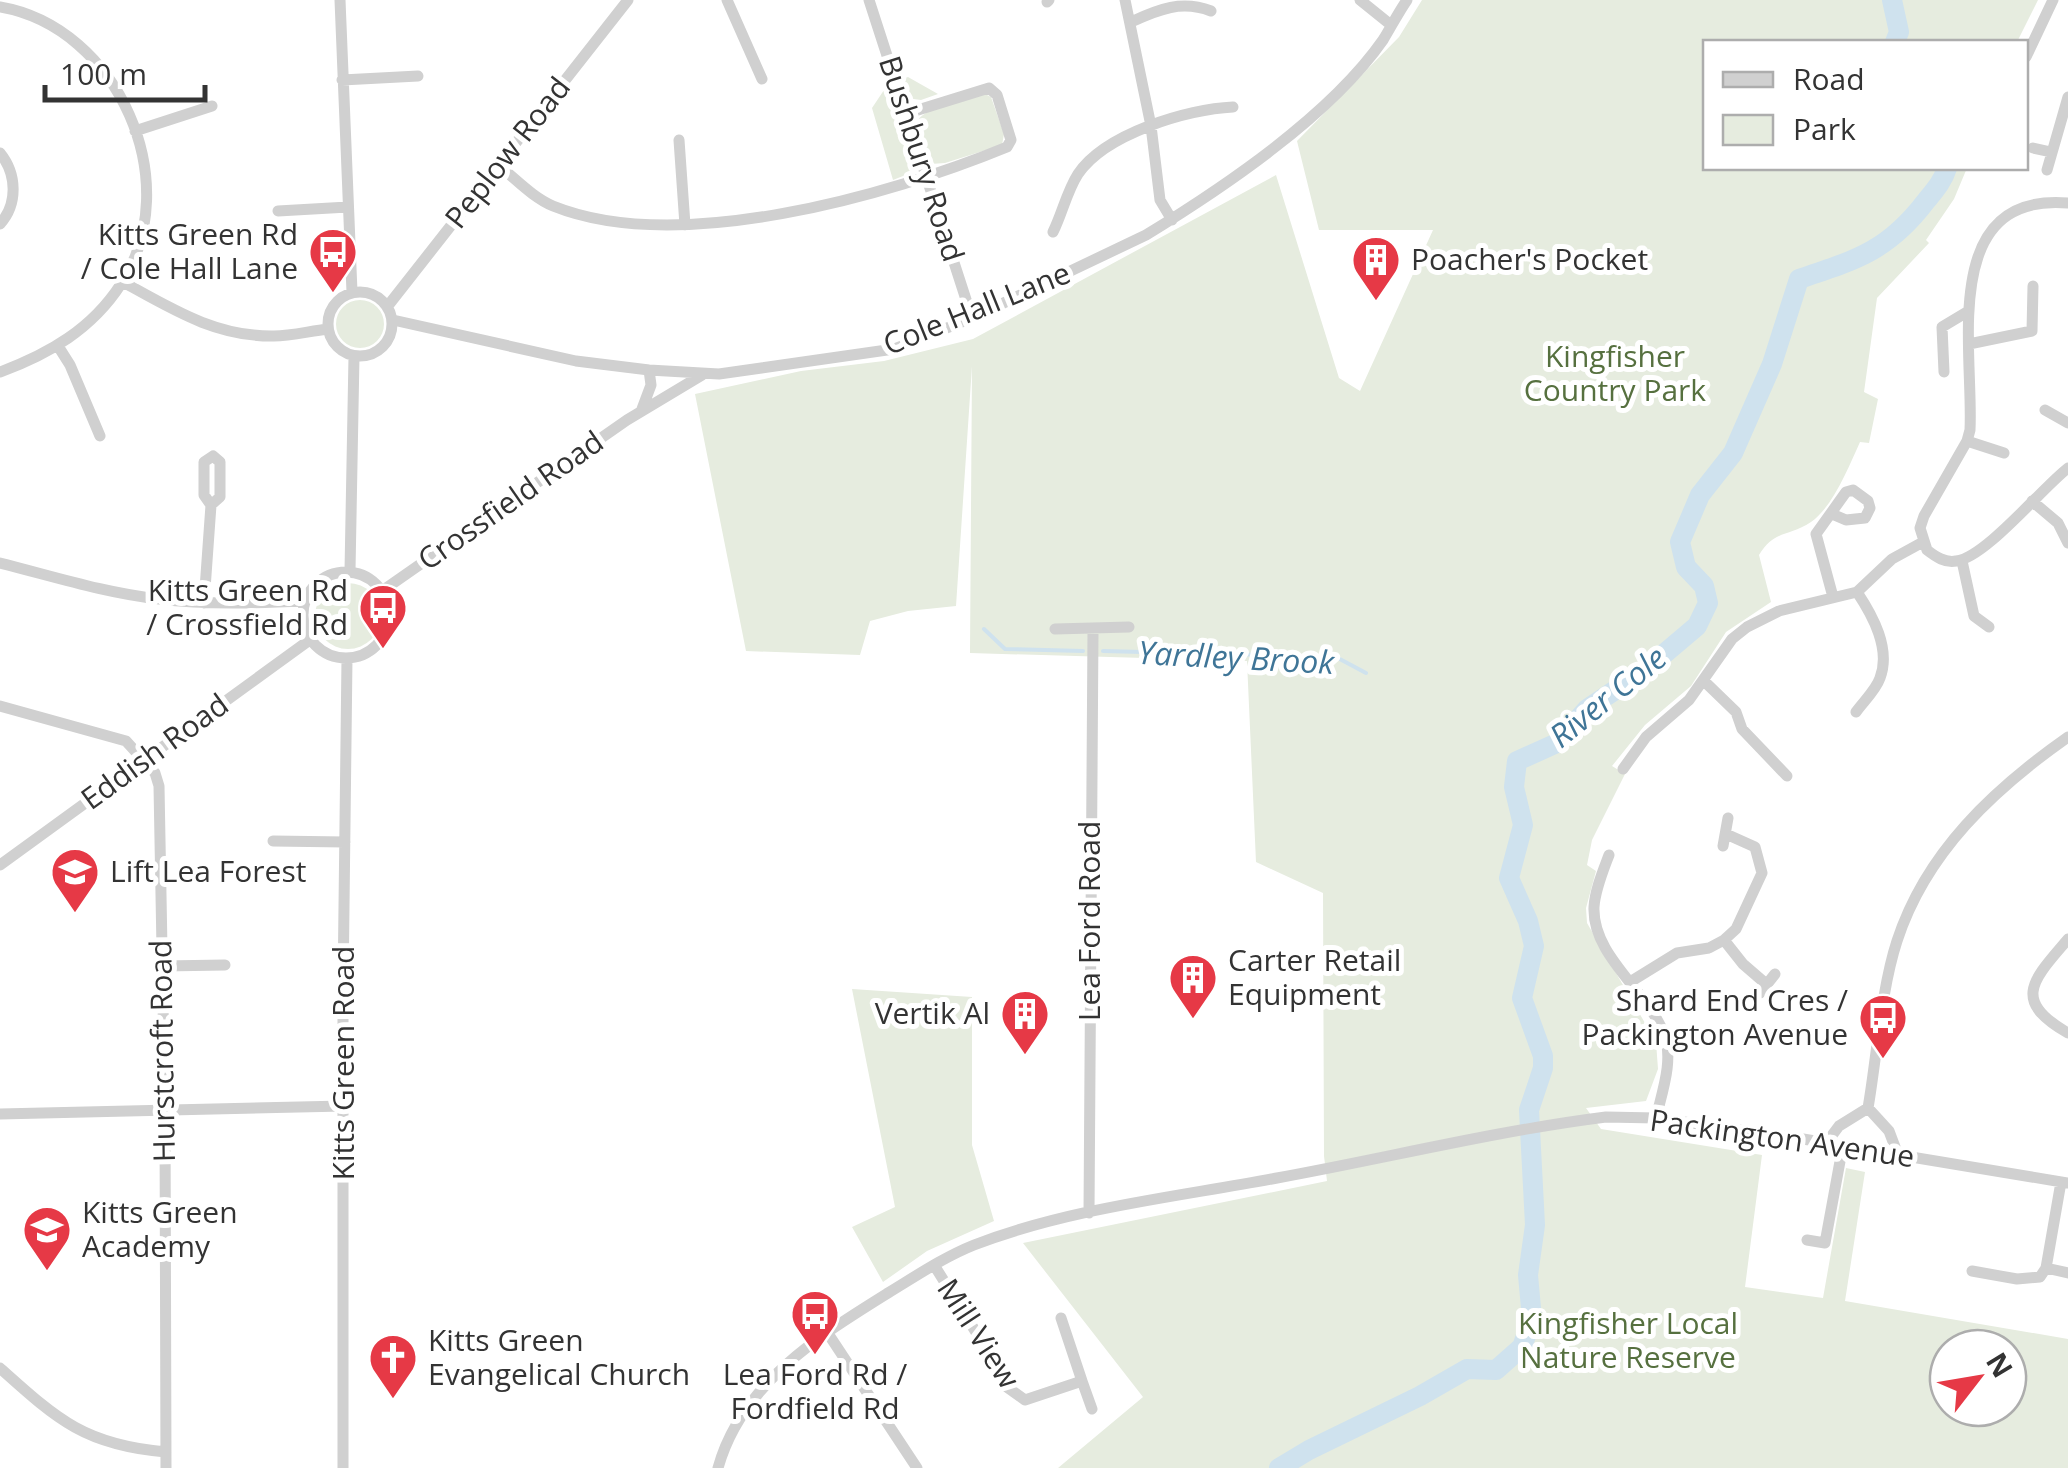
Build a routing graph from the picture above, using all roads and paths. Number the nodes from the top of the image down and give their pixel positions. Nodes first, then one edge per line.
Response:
1 (340, 0) edge
2 (628, 0) edge
3 (727, 0) edge
4 (870, 0) edge
5 (1125, 0) edge
6 (1360, 0) edge
7 (1407, 0) edge
8 (2053, 0) edge
9 (0, 7) edge
10 (1210, 11) dead end
11 (1131, 22) junction
12 (1390, 25) junction
13 (2028, 54) edge
14 (418, 76) dead end
15 (762, 79) dead end
16 (342, 80) junction
17 (2068, 97) edge
18 (212, 106) dead end
19 (1233, 107) dead end
20 (905, 114) junction
21 (1151, 126) junction
22 (135, 131) junction
23 (679, 140) dead end
24 (2033, 148) dead end
25 (2051, 152) junction
26 (0, 153) edge
27 (498, 165) junction
28 (2048, 170) dead end
29 (927, 176) junction
30 (2068, 203) edge
31 (348, 207) junction
32 (278, 211) dead end
33 (1172, 220) junction
34 (0, 224) edge
35 (685, 225) junction
36 (1053, 232) dead end
37 (123, 282) junction
38 (2033, 286) dead end
39 (352, 292) junction
40 (388, 307) junction
41 (1967, 312) junction
42 (972, 318) junction
43 (392, 320) junction
44 (328, 329) junction
45 (1969, 344) junction
46 (58, 346) junction
47 (354, 356) junction
48 (649, 370) junction
49 (0, 372) edge
50 (1944, 372) dead end
51 (702, 374) junction
52 (2045, 410) dead end
53 (640, 413) junction
54 (2068, 423) edge
55 (100, 436) dead end
56 (1967, 441) junction
57 (2004, 454) dead end
58 (2068, 468) edge
59 (2032, 502) junction
60 (211, 505) dead end
61 (1832, 514) dead end
62 (1923, 542) junction
63 (2068, 543) edge
64 (1962, 561) junction
65 (0, 562) edge
66 (350, 571) junction
67 (382, 590) junction
68 (1858, 592) junction
69 (1833, 597) junction
70 (306, 601) junction
71 (204, 603) junction
72 (1129, 627) dead end
73 (1989, 628) dead end
74 (1055, 629) dead end
75 (1093, 630) junction
76 (311, 639) junction
77 (348, 658) junction
78 (1704, 681) junction
79 (0, 706) edge
80 (1856, 712) dead end
81 (2068, 737) edge
82 (144, 760) junction
83 (1623, 769) dead end
84 (1788, 776) dead end
85 (1728, 818) dead end
86 (272, 841) dead end
87 (345, 842) junction
88 (1608, 855) dead end
89 (0, 865) edge
90 (2068, 939) edge
91 (1724, 940) junction
92 (163, 966) junction
93 (225, 966) dead end
94 (1630, 982) junction
95 (1767, 983) dead end
96 (2068, 1033) edge
97 (344, 1106) junction
98 (1868, 1108) junction
99 (164, 1112) junction
100 (0, 1114) edge
101 (1656, 1118) junction
102 (1826, 1142) junction
103 (1843, 1145) junction
104 (1898, 1155) junction
105 (2064, 1182) edge
106 (1090, 1213) junction
107 (1807, 1240) dead end
108 (934, 1265) junction
109 (2046, 1268) junction
110 (1972, 1271) dead end
111 (2068, 1272) edge
112 (1061, 1318) dead end
113 (827, 1332) junction
114 (0, 1368) edge
115 (1082, 1380) junction
116 (1092, 1409) dead end
117 (166, 1452) junction
118 (166, 1468) edge
119 (343, 1468) edge
120 (718, 1468) edge
121 (917, 1468) edge

1 - 16 street
2 - 27 street, Peplow Road
3 - 15 street
4 - 20 street, Bushbury Road
5 - 11 street
6 - 12 street
7 - 12 street, Cole Hall Lane
8 - 13 street
9 - 22 street
10 - 11 street
11 - 21 street
12 - 33 street, Cole Hall Lane
14 - 16 street
16 - 31 street
17 - 25 street
18 - 22 street
19 - 21 street
20 - 29 street, Bushbury Road
20 - 29 street
21 - 33 street
21 - 36 street
22 - 37 street
23 - 35 street
24 - 25 street
25 - 28 street
26 - 34 street
27 - 35 street
27 - 40 street, Peplow Road
29 - 35 street
29 - 42 street, Bushbury Road
30 - 41 street
31 - 32 street
31 - 39 street
33 - 42 street, Cole Hall Lane
37 - 44 street
37 - 46 street
38 - 45 street
39 - 40 street
39 - 44 street
40 - 43 street
41 - 45 street
41 - 50 street
42 - 51 street, Cole Hall Lane
43 - 47 street
43 - 48 street, Cole Hall Lane
44 - 47 street
45 - 56 street
46 - 49 street
46 - 55 street
47 - 66 street
48 - 51 street, Cole Hall Lane
48 - 53 street
51 - 53 street, Crossfield Road
52 - 54 street
53 - 67 street, Crossfield Road
56 - 57 street
56 - 62 street
58 - 59 street
59 - 63 street
59 - 64 street
60 - 71 street
61 - 69 street
62 - 64 street
62 - 68 street
64 - 73 street
65 - 71 street
66 - 67 street
66 - 70 street
67 - 77 street
68 - 69 street
68 - 80 street
69 - 78 street
70 - 71 street
70 - 76 street
72 - 75 street
74 - 75 street
75 - 106 street, Lea Ford Road
76 - 77 street
76 - 82 street, Eddish Road
77 - 87 street, Kitts Green Road
78 - 83 street
78 - 84 street
79 - 82 street
81 - 98 street
82 - 89 street, Eddish Road
82 - 92 street, Hurstcroft Road
85 - 91 street
86 - 87 street
87 - 97 street, Kitts Green Road
88 - 94 street
90 - 96 street
91 - 94 street
91 - 95 street
92 - 93 street
92 - 99 street, Hurstcroft Road
94 - 101 street
97 - 99 street
97 - 119 street, Kitts Green Road
98 - 102 street
98 - 104 street
99 - 100 street
99 - 117 street, Hurstcroft Road
101 - 102 street, Packington Avenue
101 - 106 street, Packington Avenue
102 - 103 street, Packington Avenue
103 - 104 street, Packington Avenue
103 - 107 street
104 - 105 street, Packington Avenue
105 - 109 street
106 - 108 street
108 - 113 street
108 - 115 street, Mill View
109 - 110 street
109 - 111 street
112 - 115 street
113 - 120 street
113 - 121 street
114 - 117 street
115 - 116 street
117 - 118 street, Hurstcroft Road

